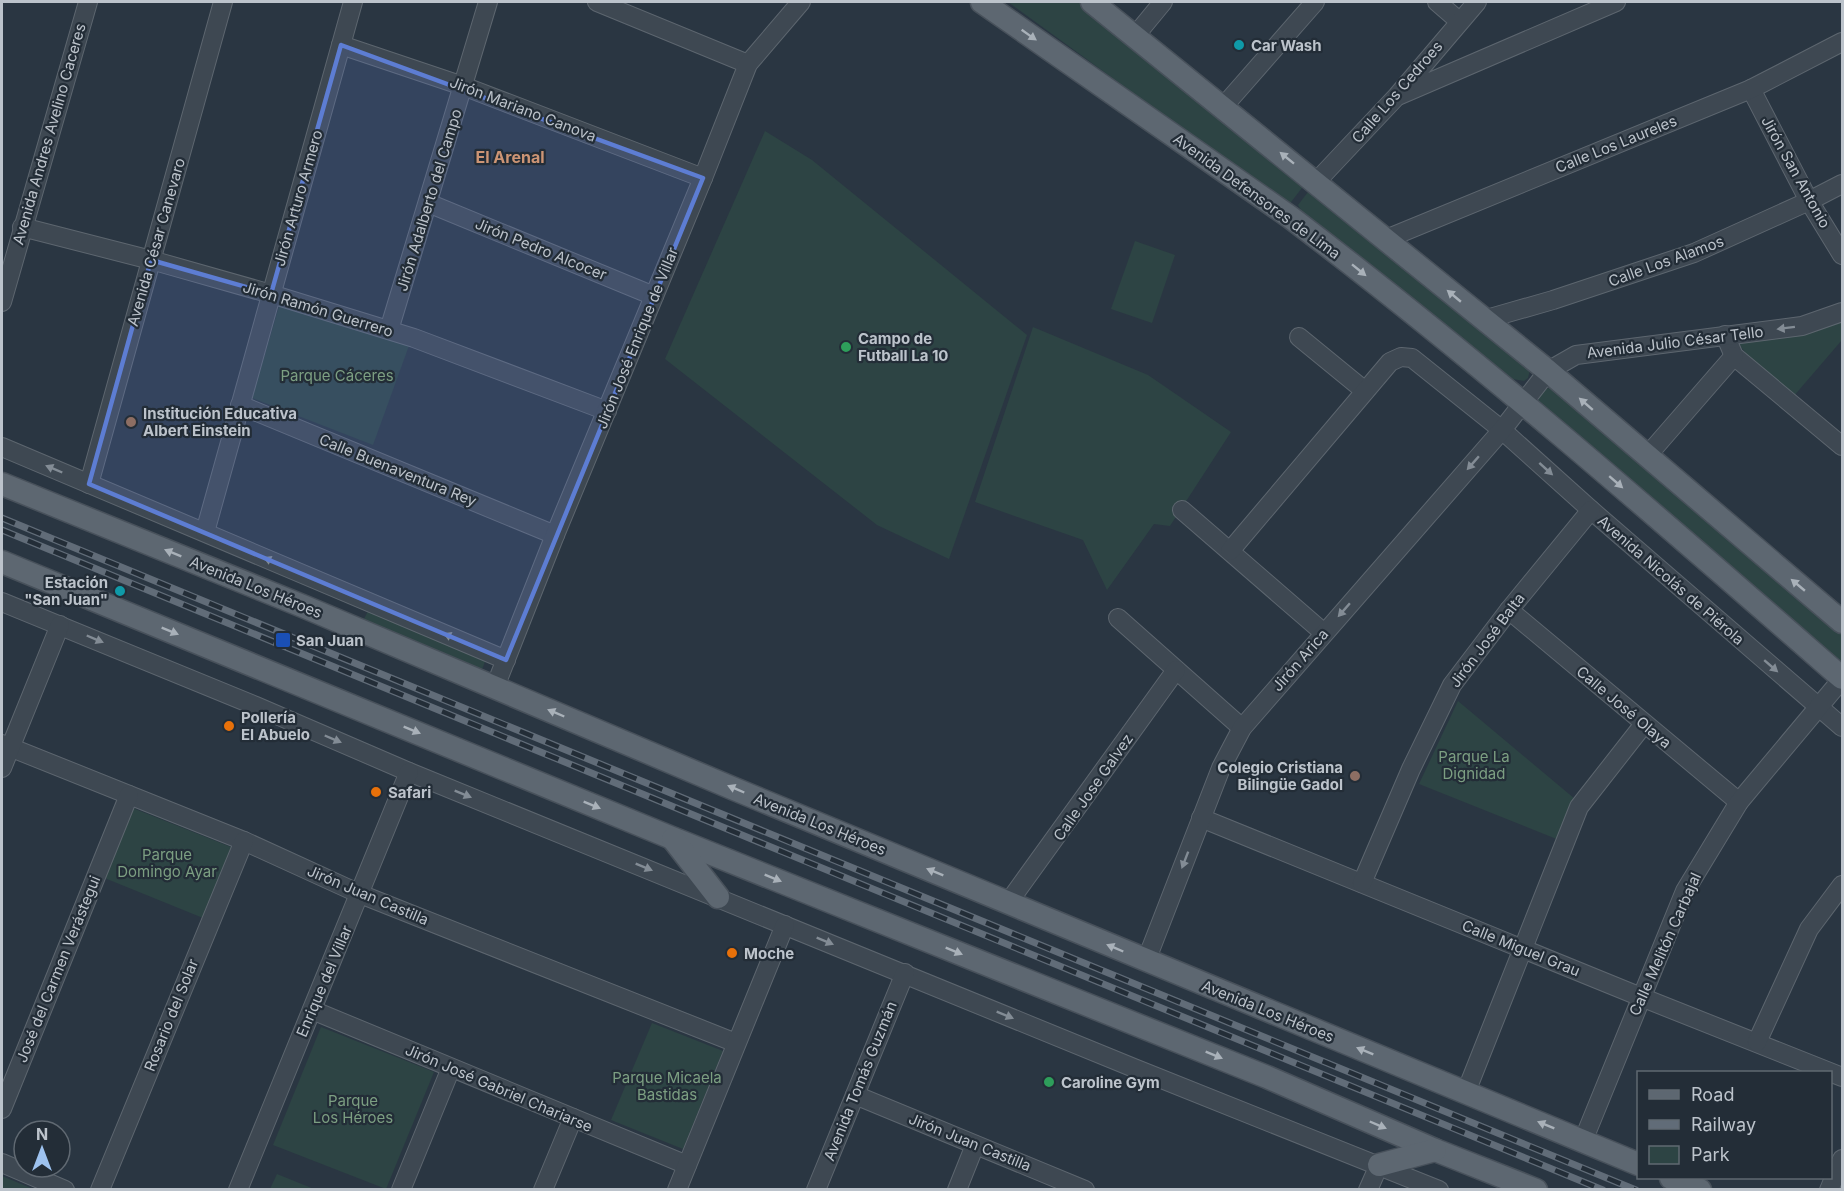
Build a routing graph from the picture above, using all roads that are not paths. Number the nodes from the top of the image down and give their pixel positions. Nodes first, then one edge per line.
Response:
1 (88, 2) edge
2 (223, 2) edge
3 (353, 2) edge
4 (488, 2) edge
5 (597, 2) edge
6 (801, 2) edge
7 (982, 2) edge
8 (1092, 2) edge
9 (1163, 2) edge
10 (1315, 2) edge
11 (1437, 2) edge
12 (1477, 2) edge
13 (1616, 2) edge
14 (627, 6) edge
15 (1459, 21) junction
16 (1135, 36) junction
17 (1842, 42) edge
18 (341, 45) junction
19 (748, 64) junction
20 (463, 86) junction
21 (1750, 89) junction
22 (1397, 96) junction
23 (1223, 107) junction
24 (704, 178) junction
25 (1316, 182) junction
26 (1842, 184) edge
27 (1809, 201) junction
28 (428, 203) junction
29 (22, 227) junction
30 (1386, 239) junction
31 (1842, 255) edge
32 (151, 260) junction
33 (271, 294) junction
34 (654, 296) junction
35 (2, 302) edge
36 (1842, 312) edge
37 (1483, 320) junction
38 (390, 330) junction
39 (1725, 335) junction
40 (1299, 337) dead end
41 (1734, 356) junction
42 (1548, 372) junction
43 (1365, 392) junction
44 (1524, 402) junction
45 (240, 405) junction
46 (607, 411) junction
47 (1502, 430) junction
48 (1842, 446) edge
49 (2, 447) edge
50 (1647, 456) junction
51 (89, 483) junction
52 (2, 484) edge
53 (1182, 510) dead end
54 (1591, 510) junction
55 (205, 532) junction
56 (555, 535) junction
57 (1230, 551) junction
58 (2, 562) edge
59 (2, 602) edge
60 (1509, 610) junction
61 (1118, 618) dead end
62 (1842, 620) edge
63 (60, 625) junction
64 (1324, 633) junction
65 (506, 660) junction
66 (1176, 670) junction
67 (1842, 679) edge
68 (495, 687) junction
69 (1819, 707) junction
70 (1644, 724) junction
71 (1842, 727) edge
72 (1242, 728) junction
73 (6, 746) edge
74 (2, 768) edge
75 (409, 772) junction
76 (129, 795) junction
77 (1739, 802) junction
78 (1201, 818) junction
79 (672, 838) junction
80 (244, 841) junction
81 (1362, 883) junction
82 (1842, 885) edge
83 (360, 894) junction
84 (718, 897) junction
85 (1008, 903) junction
86 (785, 925) junction
87 (1523, 949) junction
88 (1146, 961) junction
89 (905, 973) junction
90 (1641, 997) junction
91 (312, 1010) junction
92 (1756, 1042) junction
93 (736, 1043) junction
94 (451, 1068) junction
95 (1827, 1071) edge
96 (1466, 1092) junction
97 (855, 1095) junction
98 (2, 1109) edge
99 (573, 1118) junction
100 (1583, 1141) junction
101 (975, 1145) junction
102 (1435, 1150) junction
103 (1842, 1159) edge
104 (2, 1163) edge
105 (1637, 1164) edge
106 (1379, 1165) junction
107 (687, 1166) junction
108 (1673, 1179) edge
109 (65, 1190) edge
110 (100, 1190) edge
111 (238, 1190) edge
112 (401, 1190) edge
113 (543, 1190) edge
114 (677, 1190) edge
115 (816, 1190) edge
116 (957, 1190) edge
117 (1085, 1190) edge
118 (1368, 1190) edge
119 (1439, 1190) edge
120 (1536, 1190) edge
121 (1700, 1190) edge
122 (1829, 1190) edge

1 - 29 street, Avenida Andres Avelino Caceres
2 - 32 street, Avenida César Canevaro
3 - 18 street, Jirón Arturo Armero
4 - 20 street, Jirón Adalberto del Campo
5 - 14 street
6 - 19 street, Jirón José Enrique de Villar
7 -> 44 main road, Avenida Defensores de Lima
8 - 16 main road
9 - 16 street
10 - 23 street
11 - 15 street
12 - 15 street, Calle Los Cedroes
13 - 22 street
14 - 19 street
15 - 22 street, Calle Los Cedroes
16 - 23 main road
17 - 21 street, Calle Los Laureles
18 - 20 street, Jirón Mariano Canova
18 - 33 street, Jirón Arturo Armero
19 - 24 street, Jirón José Enrique de Villar
20 - 24 street, Jirón Mariano Canova
20 - 28 street, Jirón Adalberto del Campo
21 - 27 street, Jirón San Antonio
21 - 30 street, Calle Los Laureles
22 - 25 street, Calle Los Cedroes
25 -> 23 main road
24 - 34 street, Jirón José Enrique de Villar
25 - 30 main road
26 - 27 street, Calle Los Alamos
27 - 31 street, Jirón San Antonio
27 - 37 street, Calle Los Alamos
28 - 34 street, Jirón Pedro Alcocer
28 - 38 street, Jirón Adalberto del Campo
29 - 32 street, Jirón Ramón Guerrero
29 - 35 street, Avenida Andres Avelino Caceres
37 -> 30 main road
32 - 33 street, Jirón Ramón Guerrero
32 - 51 street, Avenida César Canevaro
33 - 38 street, Jirón Ramón Guerrero
33 - 45 street, Jirón Arturo Armero
34 - 46 street, Jirón José Enrique de Villar
36 -> 39 street, Avenida Julio César Tello
37 - 42 main road
38 - 46 street, Jirón Ramón Guerrero
39 - 41 street
39 - 42 street, Avenida Julio César Tello
40 - 43 street
41 - 48 street
41 - 50 street
42 - 44 street, Avenida Julio César Tello
50 -> 42 main road
43 - 47 street
43 - 57 street
44 - 47 street, Jirón Arica
44 -> 67 main road
45 - 55 street, Jirón Arturo Armero
45 - 56 street, Calle Buenaventura Rey
46 - 56 street, Jirón José Enrique de Villar
47 -> 54 street, Avenida Nicolás de Piérola
47 -> 64 street, Jirón Arica
51 -> 49 street, Avenida Los Héroes
62 -> 50 main road
51 - 55 street, Avenida Los Héroes
68 -> 52 main road, Avenida Los Héroes
53 - 57 street
54 - 60 street, Jirón José Balta
54 -> 69 street, Avenida Nicolás de Piérola
65 -> 55 street, Avenida Los Héroes
56 - 65 street, Jirón José Enrique de Villar
57 - 64 street
58 -> 79 main road
59 - 63 street
60 - 70 street, Calle José Olaya
60 - 81 street, Jirón José Balta
61 - 66 street
63 - 73 street
63 -> 75 street
64 - 72 street, Jirón Arica
65 - 68 street, Jirón José Enrique de Villar
66 - 72 street
66 - 85 street, Calle Jose Galvez
67 - 69 street, Calle Melitón Carbajal
85 -> 68 main road, Avenida Los Héroes
69 - 71 street, Avenida Nicolás de Piérola
69 - 77 street, Calle Melitón Carbajal
70 - 77 street, Calle José Olaya
70 - 87 street
72 - 78 street, Jirón Arica
73 - 74 street
73 - 76 street, Jirón Juan Castilla
75 - 83 street, Enrique del Villar
75 -> 84 street
76 - 80 street, Jirón Juan Castilla
76 - 98 street, José del Carmen Verástegui
77 - 90 street, Calle Melitón Carbajal
78 - 81 street, Calle Miguel Grau
78 -> 88 street, Jirón Arica
79 - 84 main road
79 -> 102 main road
80 - 83 street, Jirón Juan Castilla
80 - 110 street, Rosario del Solar
81 - 87 street, Calle Miguel Grau
82 - 92 street
83 - 91 street, Enrique del Villar
83 - 93 street, Jirón Juan Castilla
84 - 86 street
88 -> 85 main road, Avenida Los Héroes
86 -> 89 street
86 - 93 street
87 - 90 street, Calle Miguel Grau
87 - 96 street
96 -> 88 main road, Avenida Los Héroes
89 - 97 street, Avenida Tomás Guzmán
89 -> 106 street
90 - 92 street, Calle Miguel Grau
90 - 100 street, Calle Melitón Carbajal
91 - 94 street, Jirón José Gabriel Chariarse
91 - 111 street, Enrique del Villar
92 - 95 street, Calle Miguel Grau
93 - 107 street
94 - 99 street, Jirón José Gabriel Chariarse
94 - 112 street
100 -> 96 main road, Avenida Los Héroes
97 - 101 street, Jirón Juan Castilla
97 - 115 street, Avenida Tomás Guzmán
99 - 107 street, Jirón José Gabriel Chariarse
99 - 113 street
100 - 105 main road, Avenida Los Héroes
101 - 116 street
101 - 117 street, Jirón Juan Castilla
102 - 106 main road
102 - 120 main road
103 - 122 street
104 - 109 street
106 - 118 street
106 - 119 street
107 - 114 street
108 - 121 main road

